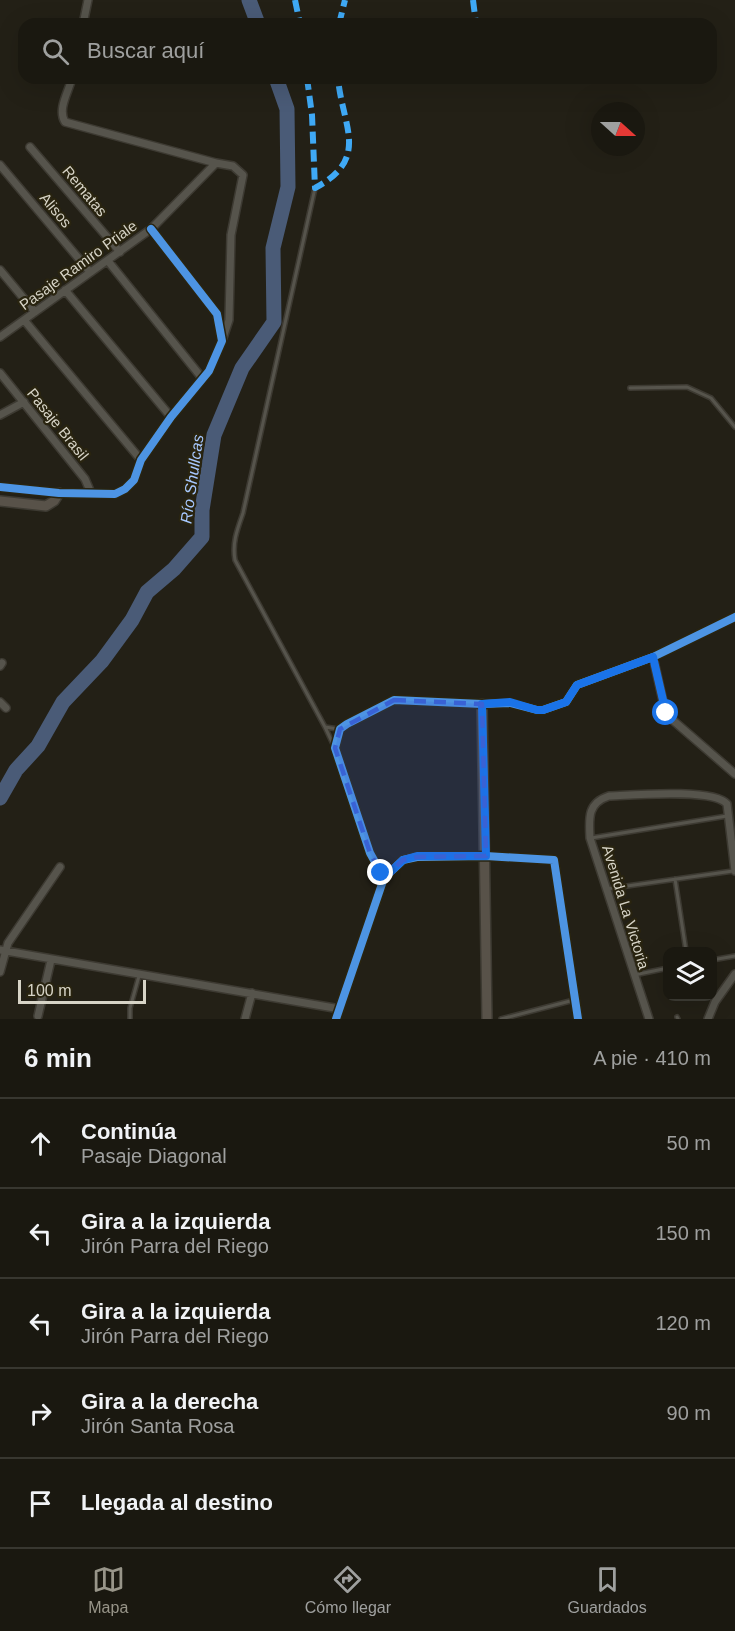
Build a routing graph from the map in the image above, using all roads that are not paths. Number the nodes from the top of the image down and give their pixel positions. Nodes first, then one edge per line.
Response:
1 (88, 0) edge
2 (84, 18) edge
3 (70, 84) edge
4 (30, 147) dead end
5 (216, 164) junction
6 (0, 165) edge
7 (315, 188) dead end
8 (151, 229) junction
9 (120, 252) junction
10 (108, 261) junction
11 (0, 270) edge
12 (90, 272) junction
13 (65, 290) junction
14 (34, 312) junction
15 (24, 320) junction
16 (0, 337) edge
17 (222, 341) junction
18 (0, 373) edge
19 (202, 378) junction
20 (630, 388) dead end
21 (24, 402) junction
22 (0, 416) edge
23 (171, 417) junction
24 (735, 427) edge
25 (141, 460) junction
26 (0, 487) edge
27 (59, 493) junction
28 (91, 494) junction
29 (0, 501) edge
30 (735, 617) edge
31 (653, 657) junction
32 (0, 702) edge
33 (482, 704) junction
34 (6, 708) dead end
35 (325, 727) junction
36 (340, 729) junction
37 (335, 748) junction
38 (735, 774) edge
39 (729, 816) junction
40 (590, 838) junction
41 (486, 856) junction
42 (60, 867) dead end
43 (735, 871) edge
44 (384, 878) junction
45 (675, 879) junction
46 (606, 889) junction
47 (685, 947) edge
48 (2, 950) edge
49 (735, 956) edge
50 (717, 959) edge
51 (51, 960) junction
52 (663, 969) edge
53 (0, 972) edge
54 (735, 974) edge
55 (140, 975) junction
56 (633, 975) junction
57 (726, 988) junction
58 (735, 991) edge
59 (252, 993) junction
60 (575, 999) junction
61 (340, 1009) junction
62 (38, 1016) dead end
63 (130, 1019) edge
64 (246, 1019) edge
65 (336, 1019) edge
66 (487, 1019) edge
67 (501, 1019) edge
68 (578, 1019) edge
69 (648, 1019) edge
70 (708, 1019) edge

1 - 2 street
3 - 5 street
4 - 9 street, Rematas
5 - 8 street
5 - 17 street
6 - 12 street, Alisos
7 - 35 lane
8 - 9 street, Pasaje Ramiro Priale
8 - 17 street, Pasaje Ramiro Priale
9 - 10 street, Pasaje Ramiro Priale
10 - 12 street, Pasaje Ramiro Priale
10 - 19 street
11 - 14 street
12 - 13 street, Pasaje Ramiro Priale
13 - 14 street, Pasaje Ramiro Priale
13 - 23 street
14 - 15 street, Pasaje Ramiro Priale
15 - 16 street, Pasaje Ramiro Priale
15 - 25 street
17 - 19 street
18 - 21 street, Pasaje Brasil
19 - 23 street
20 - 24 lane
21 - 22 street
21 - 28 street, Pasaje Brasil
23 - 25 street
25 - 28 street
26 - 27 street
27 - 28 street
27 - 29 street
30 - 31 street
31 - 33 street
31 - 38 street
32 - 34 street
33 - 36 street
33 - 41 street
35 - 36 lane
35 - 37 lane
36 - 37 street
37 - 44 street
39 - 40 lane
39 - 40 street, Avenida La Victoria
39 - 43 street
40 - 46 street, Avenida La Victoria
41 - 44 street
41 - 60 street
41 - 66 street
42 - 48 street
43 - 45 lane
44 - 61 street
45 - 46 lane
45 - 47 lane
46 - 56 street, Avenida La Victoria
48 - 51 street
48 - 53 street
49 - 50 lane
51 - 55 street
51 - 62 street
52 - 56 lane
54 - 57 street
55 - 59 street
55 - 63 lane
56 - 69 street, Avenida La Victoria
57 - 58 street
57 - 70 street
59 - 61 street
59 - 64 street
60 - 67 lane
60 - 68 street
61 - 65 street

